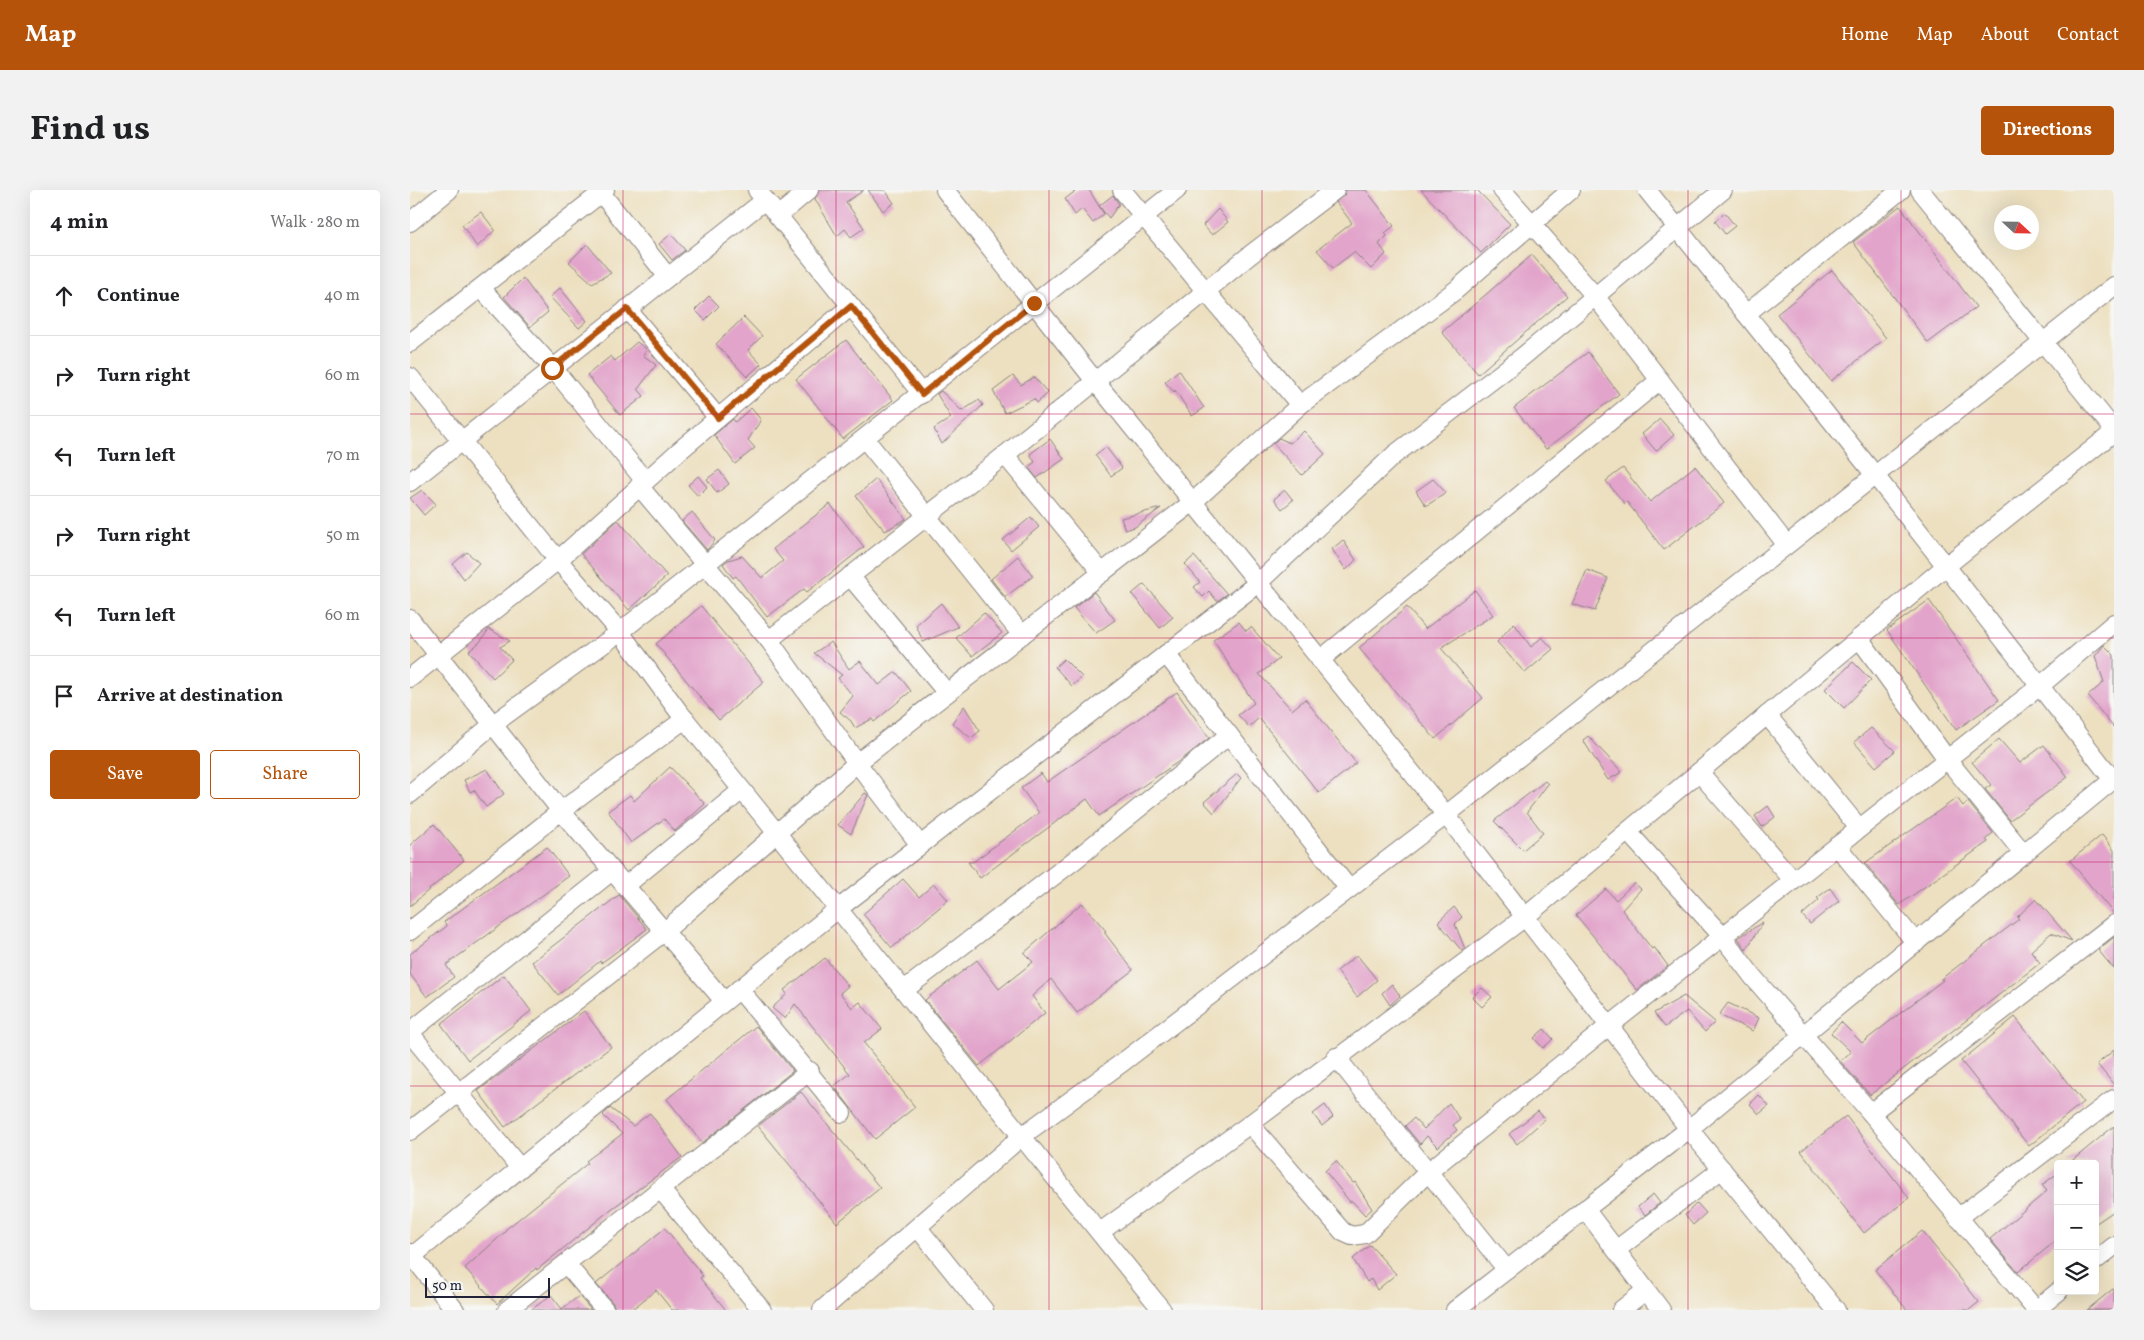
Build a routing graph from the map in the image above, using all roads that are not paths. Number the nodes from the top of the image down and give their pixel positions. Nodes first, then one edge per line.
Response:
1 (449, 190) edge
2 (808, 190) edge
3 (945, 190) edge
4 (1122, 190) edge
5 (1177, 190) edge
6 (1335, 190) edge
7 (1502, 190) edge
8 (1571, 190) edge
9 (1647, 190) edge
10 (1723, 190) edge
11 (1901, 190) edge
12 (1920, 190) edge
13 (603, 192) edge
14 (761, 195) edge
15 (778, 216) junction
16 (1143, 218) junction
17 (410, 222) edge
18 (1531, 225) junction
19 (1676, 227) junction
20 (668, 277) junction
21 (2114, 286) edge
22 (481, 288) junction
23 (1205, 291) junction
24 (1595, 296) junction
25 (1034, 303) junction
26 (851, 306) junction
27 (627, 309) junction
28 (1746, 314) junction
29 (2044, 342) junction
30 (410, 343) edge
31 (552, 368) junction
32 (410, 377) edge
33 (1660, 380) junction
34 (1095, 381) junction
35 (922, 394) junction
36 (1300, 405) junction
37 (718, 418) junction
38 (2114, 431) edge
39 (865, 439) junction
40 (461, 440) junction
41 (1005, 455) junction
42 (1874, 474) junction
43 (410, 482) edge
44 (642, 484) junction
45 (1193, 502) junction
46 (927, 516) junction
47 (1786, 544) junction
48 (558, 560) junction
49 (705, 565) junction
50 (1946, 566) junction
51 (1102, 573) junction
52 (850, 576) junction
53 (1258, 583) junction
54 (410, 619) edge
55 (2114, 623) edge
56 (620, 632) junction
57 (1022, 635) junction
58 (1859, 638) junction
59 (770, 640) junction
60 (1166, 654) junction
61 (440, 655) junction
62 (1320, 660) junction
63 (410, 678) edge
64 (2040, 686) junction
65 (947, 693) junction
66 (1767, 715) junction
67 (685, 719) junction
68 (492, 725) junction
69 (1229, 735) junction
70 (1947, 759) junction
71 (857, 763) junction
72 (1700, 772) junction
73 (2114, 780) edge
74 (742, 790) junction
75 (410, 794) edge
76 (561, 811) junction
77 (1446, 815) junction
78 (1859, 828) junction
79 (777, 832) junction
80 (1628, 832) junction
81 (920, 845) junction
82 (1837, 846) junction
83 (2024, 854) junction
84 (612, 871) junction
85 (1793, 880) junction
86 (625, 886) junction
87 (1349, 889) junction
88 (838, 909) junction
89 (1525, 917) junction
90 (2114, 924) edge
91 (410, 931) edge
92 (665, 931) junction
93 (1722, 936) junction
94 (1916, 943) junction
95 (740, 989) junction
96 (904, 990) junction
97 (724, 1001) junction
98 (1609, 1026) junction
99 (410, 1032) edge
100 (1804, 1034) junction
101 (1336, 1057) junction
102 (810, 1071) junction
103 (458, 1094) junction
104 (2114, 1099) edge
105 (842, 1113) dead end
106 (1871, 1113) junction
107 (1250, 1124) junction
108 (1689, 1129) junction
109 (410, 1131) edge
110 (1022, 1136) junction
111 (520, 1168) junction
112 (1722, 1169) junction
113 (1428, 1172) junction
114 (661, 1190) junction
115 (1585, 1209) junction
116 (1958, 1218) junction
117 (918, 1228) junction
118 (1100, 1232) junction
119 (2114, 1246) edge
120 (1616, 1250) junction
121 (411, 1255) edge
122 (2099, 1258) edge
123 (566, 1264) junction
124 (1506, 1270) junction
125 (1645, 1291) junction
126 (2054, 1295) edge
127 (455, 1310) edge
128 (507, 1310) edge
129 (605, 1310) edge
130 (762, 1310) edge
131 (822, 1310) edge
132 (984, 1310) edge
133 (1162, 1310) edge
134 (1455, 1310) edge
135 (1621, 1310) edge
136 (1661, 1310) edge
137 (1836, 1310) edge
138 (2036, 1310) edge

1 - 17 street
2 - 15 street
3 - 25 street
4 - 16 street
5 - 16 street
6 - 23 street
7 - 18 street
8 - 18 street
9 - 19 street
10 - 19 street
11 - 28 street
12 - 29 street
13 - 20 street
13 - 22 street
14 - 15 street
14 - 20 street
15 - 26 street
16 - 23 street
16 - 25 street
18 - 24 street
18 - 36 street
19 - 24 street
19 - 28 street
20 - 27 street
21 - 29 street
22 - 30 street
22 - 31 street
23 - 34 street
23 - 36 street
24 - 33 street
24 - 53 street
25 - 34 street
25 - 35 street
26 - 35 street
26 - 37 street
27 - 31 street
27 - 37 street
28 - 42 street
29 - 38 street
29 - 42 street
31 - 40 street
31 - 44 street
32 - 40 street
33 - 47 street
33 - 62 street
34 - 41 street
34 - 45 street
35 - 39 street
36 - 45 street
37 - 44 street
38 - 50 street
39 - 46 street
39 - 49 street
40 - 43 street
40 - 48 street
41 - 46 street
41 - 51 street
42 - 47 street
42 - 50 street
44 - 48 street
44 - 49 street
45 - 51 street
45 - 53 street
46 - 52 street
46 - 57 street
47 - 77 street
48 - 56 street
48 - 61 street
49 - 56 street
49 - 59 street
50 - 58 street
50 - 64 street
51 - 57 street
52 - 59 street
52 - 65 street
53 - 60 street
53 - 62 street
54 - 61 street
55 - 64 street
56 - 67 street
56 - 68 street
57 - 65 street
58 - 66 street
58 - 70 street
59 - 71 street
60 - 69 street
60 - 81 street
61 - 63 street
61 - 68 street
62 - 77 street
64 - 70 street
64 - 73 street
65 - 71 street
66 - 72 street
66 - 78 street
67 - 74 street
67 - 76 street
68 - 75 street
68 - 76 street
69 - 87 street
69 - 96 street
70 - 78 street
70 - 83 street
71 - 79 street
71 - 81 street
72 - 80 street
72 - 85 street
73 - 83 street
74 - 79 street
74 - 86 street
76 - 84 street
76 - 91 street
77 - 87 street
77 - 89 street
78 - 82 street
79 - 88 street
79 - 92 street
80 - 89 street
80 - 93 street
81 - 88 street
82 - 85 street
82 - 94 street
83 - 94 street
84 - 86 street
84 - 99 street
85 - 93 street
86 - 92 street
87 - 110 street
88 - 95 street
88 - 96 street
89 - 98 street
89 - 101 street
90 - 106 street
92 - 97 street
92 - 103 street
93 - 98 street
93 - 100 street
94 - 100 street
95 - 97 street
95 - 102 street
96 - 110 street
97 - 111 street
98 - 108 street
98 - 113 street
99 - 103 street
100 - 106 street
100 - 108 street
101 - 107 street
101 - 113 street
102 - 105 street
102 - 114 street
103 - 109 street
103 - 111 street
104 - 116 street
106 - 116 street
107 - 113 street
107 - 118 street
108 - 112 street
108 - 115 street
110 - 117 street
110 - 118 street
111 - 121 street
112 - 120 street
112 - 137 street
113 - 124 street
114 - 123 street
114 - 130 street
115 - 120 street
115 - 124 street
116 - 138 street
117 - 131 street
117 - 132 street
118 - 133 street
119 - 122 street
120 - 125 street
121 - 127 street
123 - 128 street
123 - 129 street
124 - 134 street
125 - 135 street
125 - 136 street
126 - 138 street

